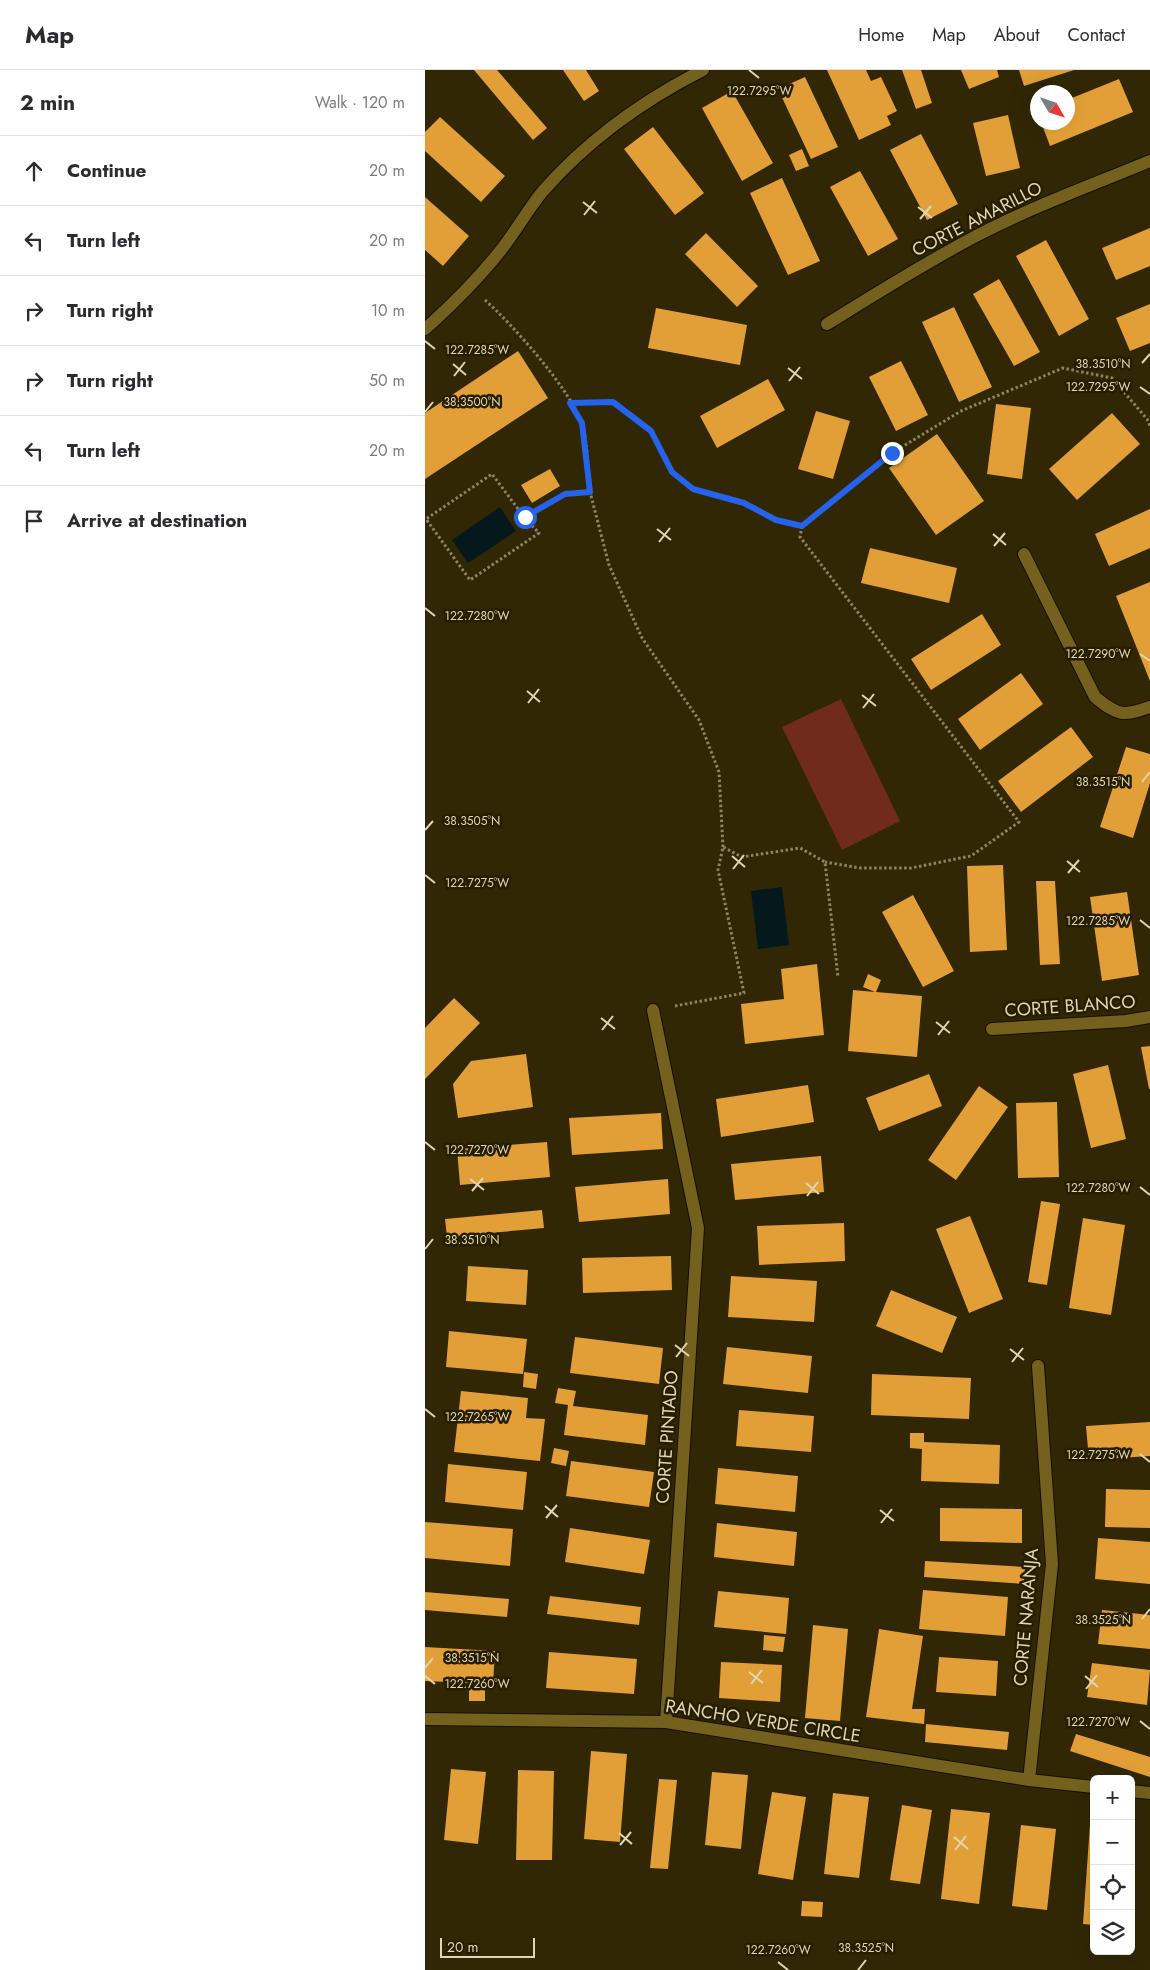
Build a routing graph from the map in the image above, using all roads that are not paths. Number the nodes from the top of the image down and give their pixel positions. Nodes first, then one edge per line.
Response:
1 (703, 70) edge
2 (1150, 161) edge
3 (827, 324) dead end
4 (425, 329) edge
5 (1024, 554) dead end
6 (1150, 707) edge
7 (653, 1010) road end
8 (1150, 1016) edge
9 (992, 1029) dead end
10 (1038, 1366) dead end
11 (425, 1719) edge
12 (666, 1722) junction
13 (1029, 1780) junction
14 (1090, 1787) edge
15 (1135, 1791) edge
16 (1150, 1793) edge

1 - 4 street
2 - 3 street, CORTE AMARILLO
5 - 6 street
7 - 12 street, CORTE PINTADO
8 - 9 street, CORTE BLANCO
10 - 13 street, CORTE NARANJA
11 - 12 street, RANCHO VERDE CIRCLE
12 - 13 street, RANCHO VERDE CIRCLE
13 - 14 street, RANCHO VERDE CIRCLE
15 - 16 street

